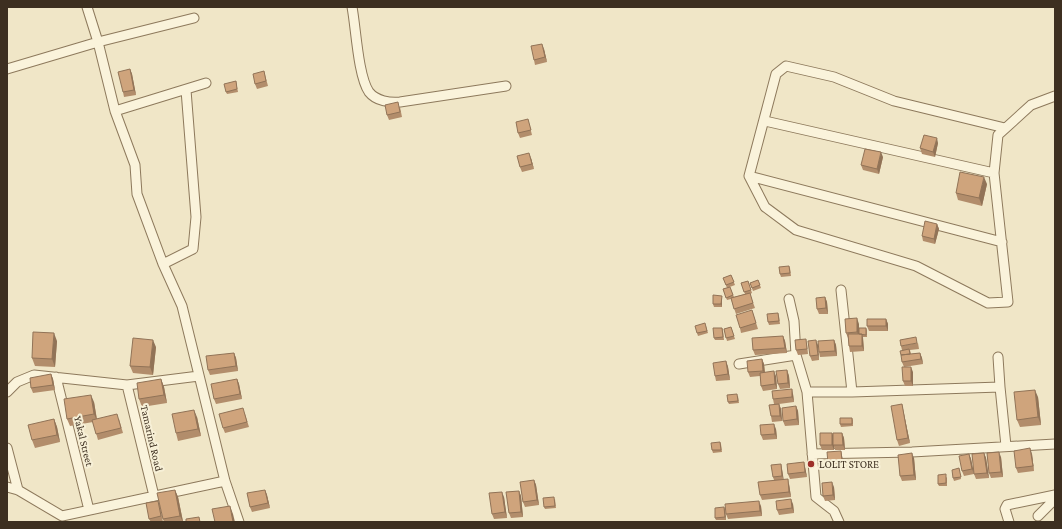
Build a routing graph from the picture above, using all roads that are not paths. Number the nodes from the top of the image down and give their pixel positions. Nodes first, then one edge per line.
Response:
1 (87, 7) edge
2 (352, 7) edge
3 (194, 18) dead end
4 (98, 42) junction
5 (7, 69) edge
6 (206, 83) dead end
7 (506, 86) dead end
8 (186, 90) junction
9 (1055, 96) edge
10 (115, 111) junction
11 (765, 121) junction
12 (1005, 128) junction
13 (994, 173) junction
14 (749, 176) junction
15 (1002, 242) junction
16 (163, 264) junction
17 (841, 290) dead end
18 (789, 299) dead end
19 (796, 355) junction
20 (998, 357) dead end
21 (739, 364) dead end
22 (199, 376) junction
23 (56, 377) junction
24 (127, 385) junction
25 (1000, 386) junction
26 (7, 392) edge
27 (807, 392) junction
28 (852, 392) junction
29 (1055, 444) edge
30 (1006, 446) junction
31 (7, 448) edge
32 (812, 454) junction
33 (225, 481) junction
34 (7, 487) edge
35 (18, 490) junction
36 (1055, 495) edge
37 (154, 496) junction
38 (1055, 499) edge
39 (89, 510) junction
40 (1038, 516) dead end
41 (62, 519) edge
42 (239, 522) edge
43 (839, 522) edge
44 (1009, 522) edge

1 - 4 street
2 - 7 street
3 - 4 street
4 - 5 street
4 - 10 street
6 - 8 street
8 - 10 street
8 - 16 street
9 - 12 street
10 - 16 street
11 - 12 street
11 - 13 street
11 - 14 street
12 - 13 street
13 - 15 street
14 - 15 street
14 - 15 street
16 - 22 street
17 - 28 street
18 - 19 street
19 - 21 street
19 - 27 street
20 - 25 street
22 - 24 street
22 - 33 street
23 - 24 street
23 - 26 street
23 - 39 street, Yakal Street
24 - 37 street, Tamarind Road
25 - 28 street
25 - 30 street
27 - 28 street
27 - 32 street
29 - 30 street
30 - 32 street
31 - 35 street
32 - 43 street
33 - 37 street
33 - 42 street
34 - 35 street
35 - 41 street
36 - 44 street
37 - 39 street
38 - 40 street
39 - 41 street

